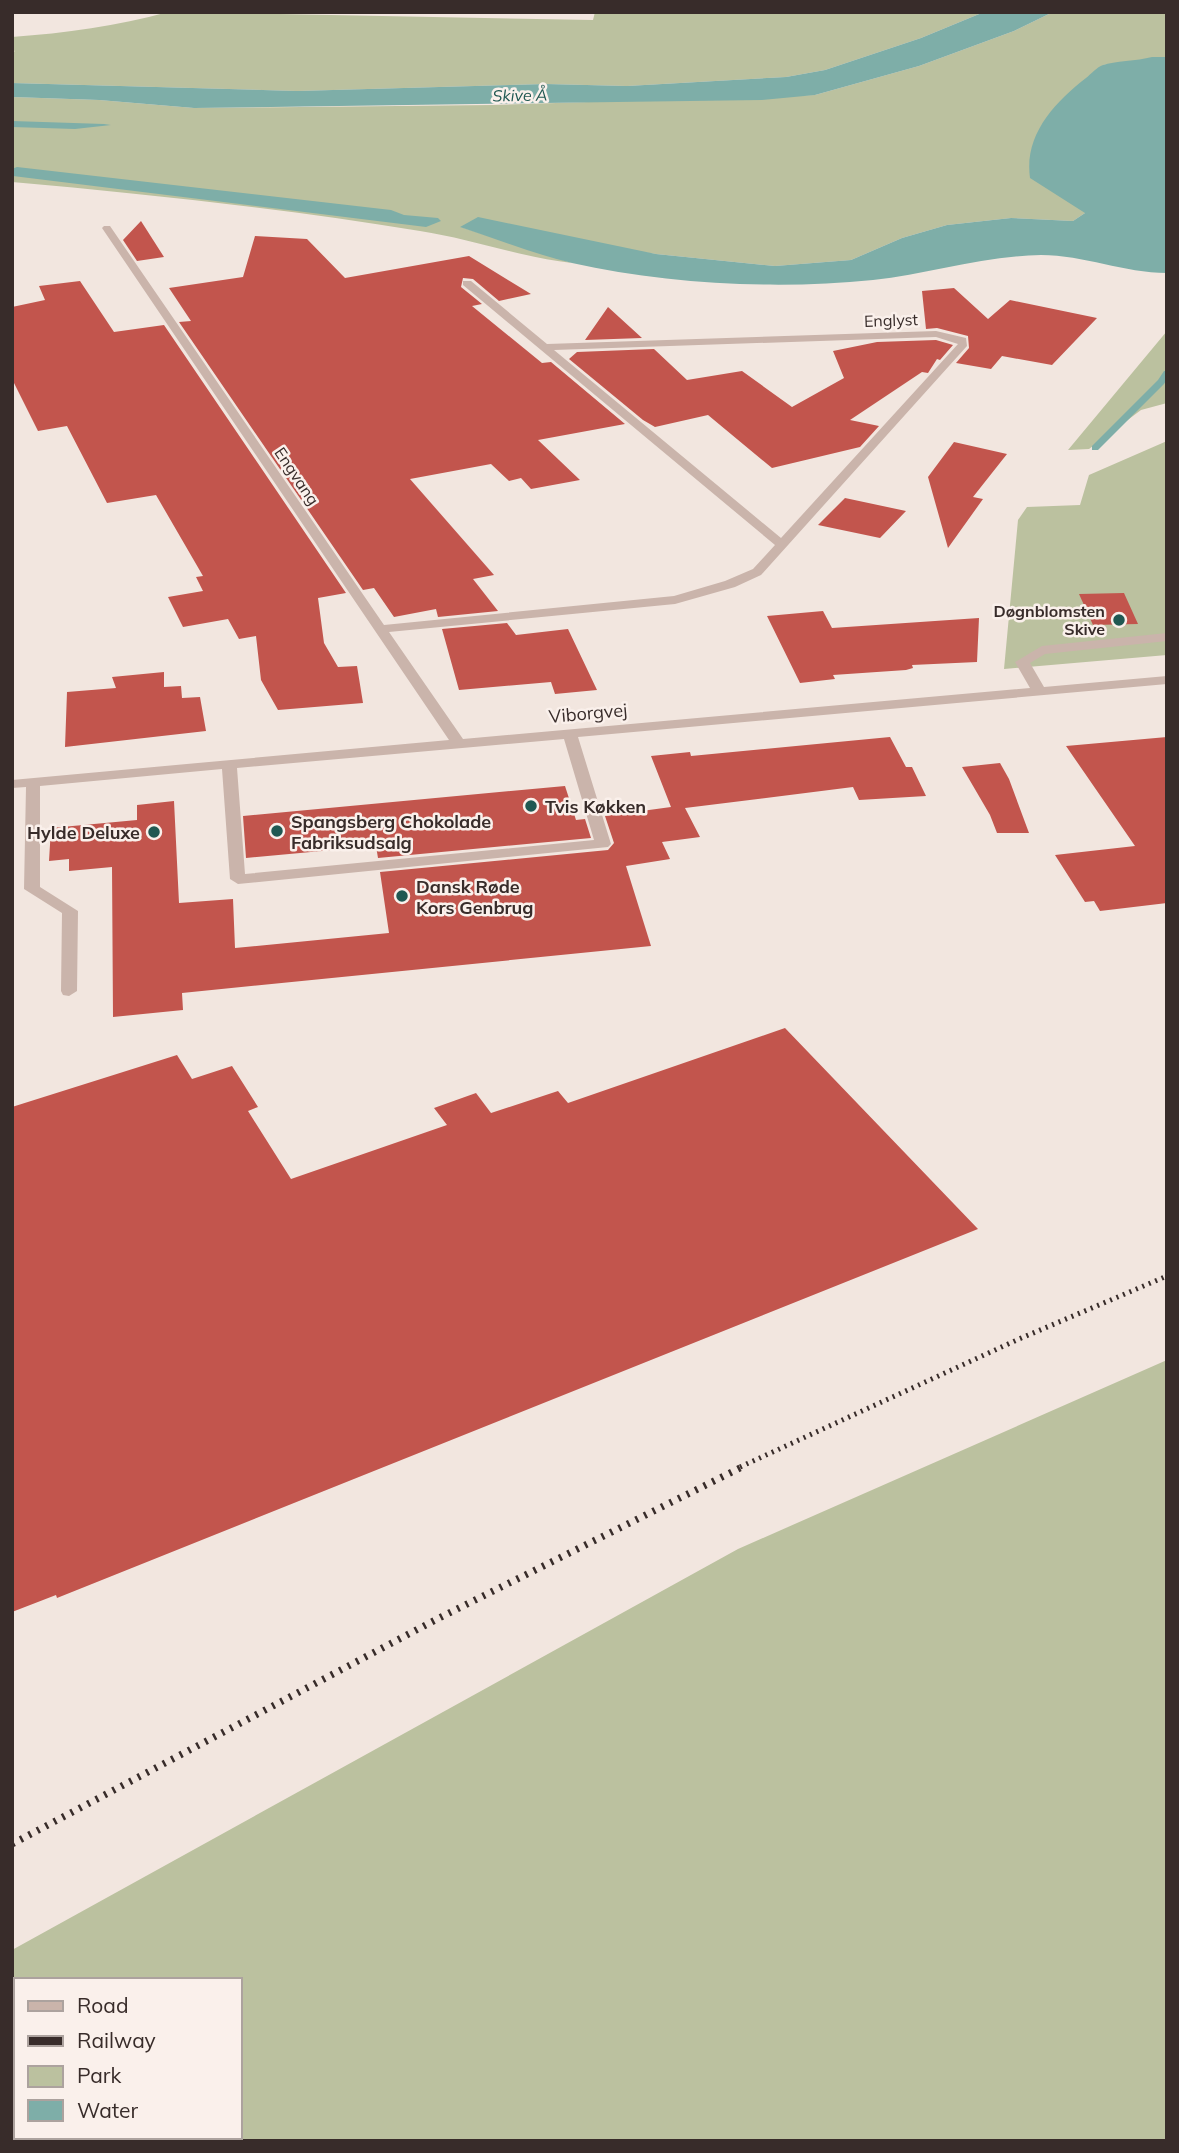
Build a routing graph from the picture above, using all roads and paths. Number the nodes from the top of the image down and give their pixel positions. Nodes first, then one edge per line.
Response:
1 (107, 228) dead end
2 (467, 283) dead end
3 (545, 347) junction
4 (781, 544) junction
5 (382, 629) junction
6 (1167, 637) edge
7 (1167, 680) edge
8 (1039, 691) junction
9 (570, 734) junction
10 (459, 744) junction
11 (229, 765) junction
12 (33, 783) junction
13 (12, 785) edge
14 (69, 990) dead end

1 - 5 street, Engvang
2 - 3 street
3 - 4 street
3 - 4 street, Englyst
4 - 5 street, Englyst
5 - 10 street, Engvang
6 - 8 street
7 - 8 street, Viborgvej
8 - 9 street, Viborgvej
9 - 10 street, Viborgvej
9 - 11 street
10 - 11 street, Viborgvej
11 - 12 street, Viborgvej
12 - 13 street, Viborgvej
12 - 14 street

